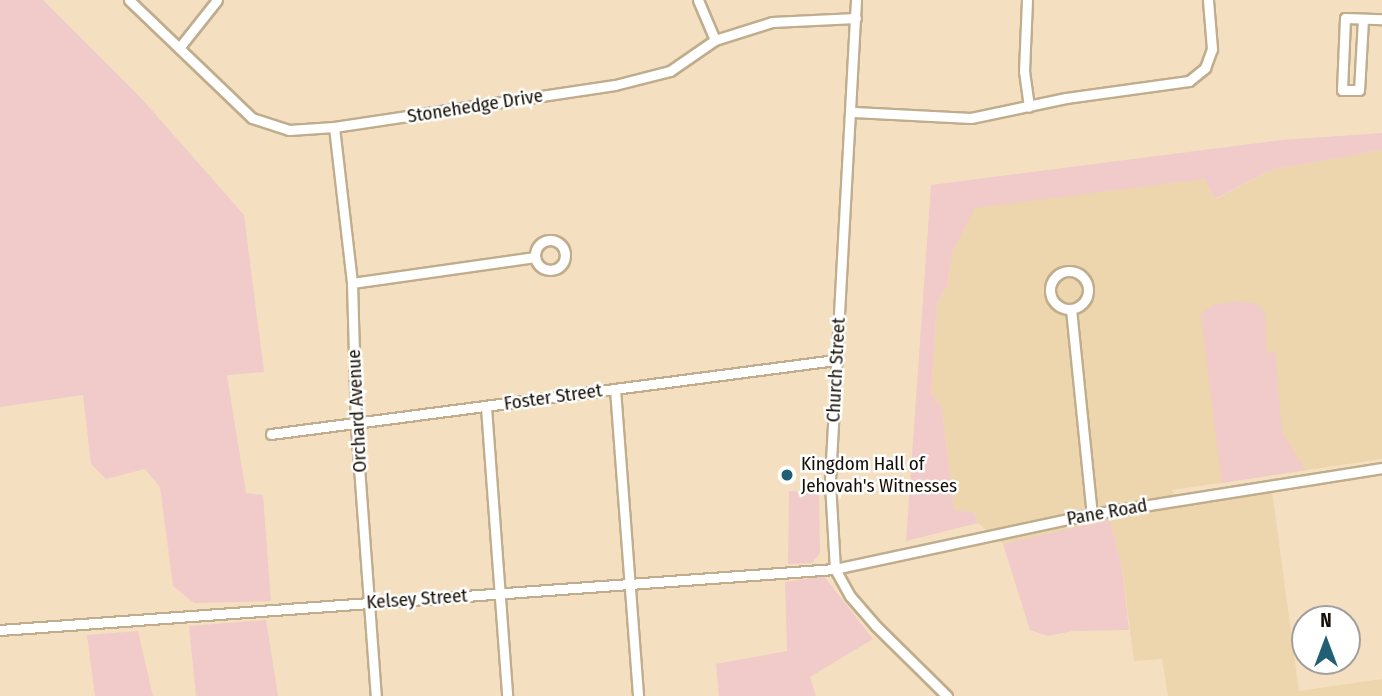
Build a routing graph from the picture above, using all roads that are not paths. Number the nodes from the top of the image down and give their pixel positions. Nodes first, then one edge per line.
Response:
1 (130, 0) edge
2 (217, 0) edge
3 (698, 0) edge
4 (856, 0) edge
5 (1027, 0) edge
6 (1208, 0) edge
7 (856, 18) junction
8 (1363, 19) junction
9 (1382, 19) edge
10 (715, 40) junction
11 (179, 48) junction
12 (1029, 107) junction
13 (853, 112) junction
14 (334, 127) junction
15 (535, 257) dead end
16 (352, 283) junction
17 (1071, 309) junction
18 (835, 360) junction
19 (615, 389) junction
20 (486, 407) junction
21 (356, 426) junction
22 (271, 434) dead end
23 (1382, 468) edge
24 (1092, 514) junction
25 (835, 569) junction
26 (630, 585) junction
27 (499, 594) junction
28 (369, 602) junction
29 (0, 630) edge
30 (376, 696) edge
31 (507, 696) edge
32 (638, 696) edge
33 (947, 696) edge

1 - 11 street, Stonehedge Drive
2 - 11 street
3 - 10 street
4 - 7 street, Church Street
5 - 12 street
6 - 12 street
7 - 10 street, Stonehedge Drive
7 - 13 street, Church Street
8 - 8 street
8 - 9 street
10 - 14 street, Stonehedge Drive
11 - 14 street, Stonehedge Drive
12 - 13 street
13 - 18 street, Church Street
14 - 16 street, Orchard Avenue
15 - 16 street
16 - 21 street, Orchard Avenue
17 - 17 street
17 - 24 street
18 - 19 street, Foster Street
18 - 25 street, Church Street
19 - 20 street, Foster Street
19 - 26 street
20 - 21 street, Foster Street
20 - 27 street
21 - 22 street, Foster Street
21 - 28 street, Orchard Avenue
23 - 24 street, Pane Road
24 - 25 street, Pane Road
25 - 26 street, Kelsey Street
25 - 33 street, Church Street
26 - 27 street, Kelsey Street
26 - 32 street
27 - 28 street, Kelsey Street
27 - 31 street
28 - 29 street, Kelsey Street
28 - 30 street, Orchard Avenue

